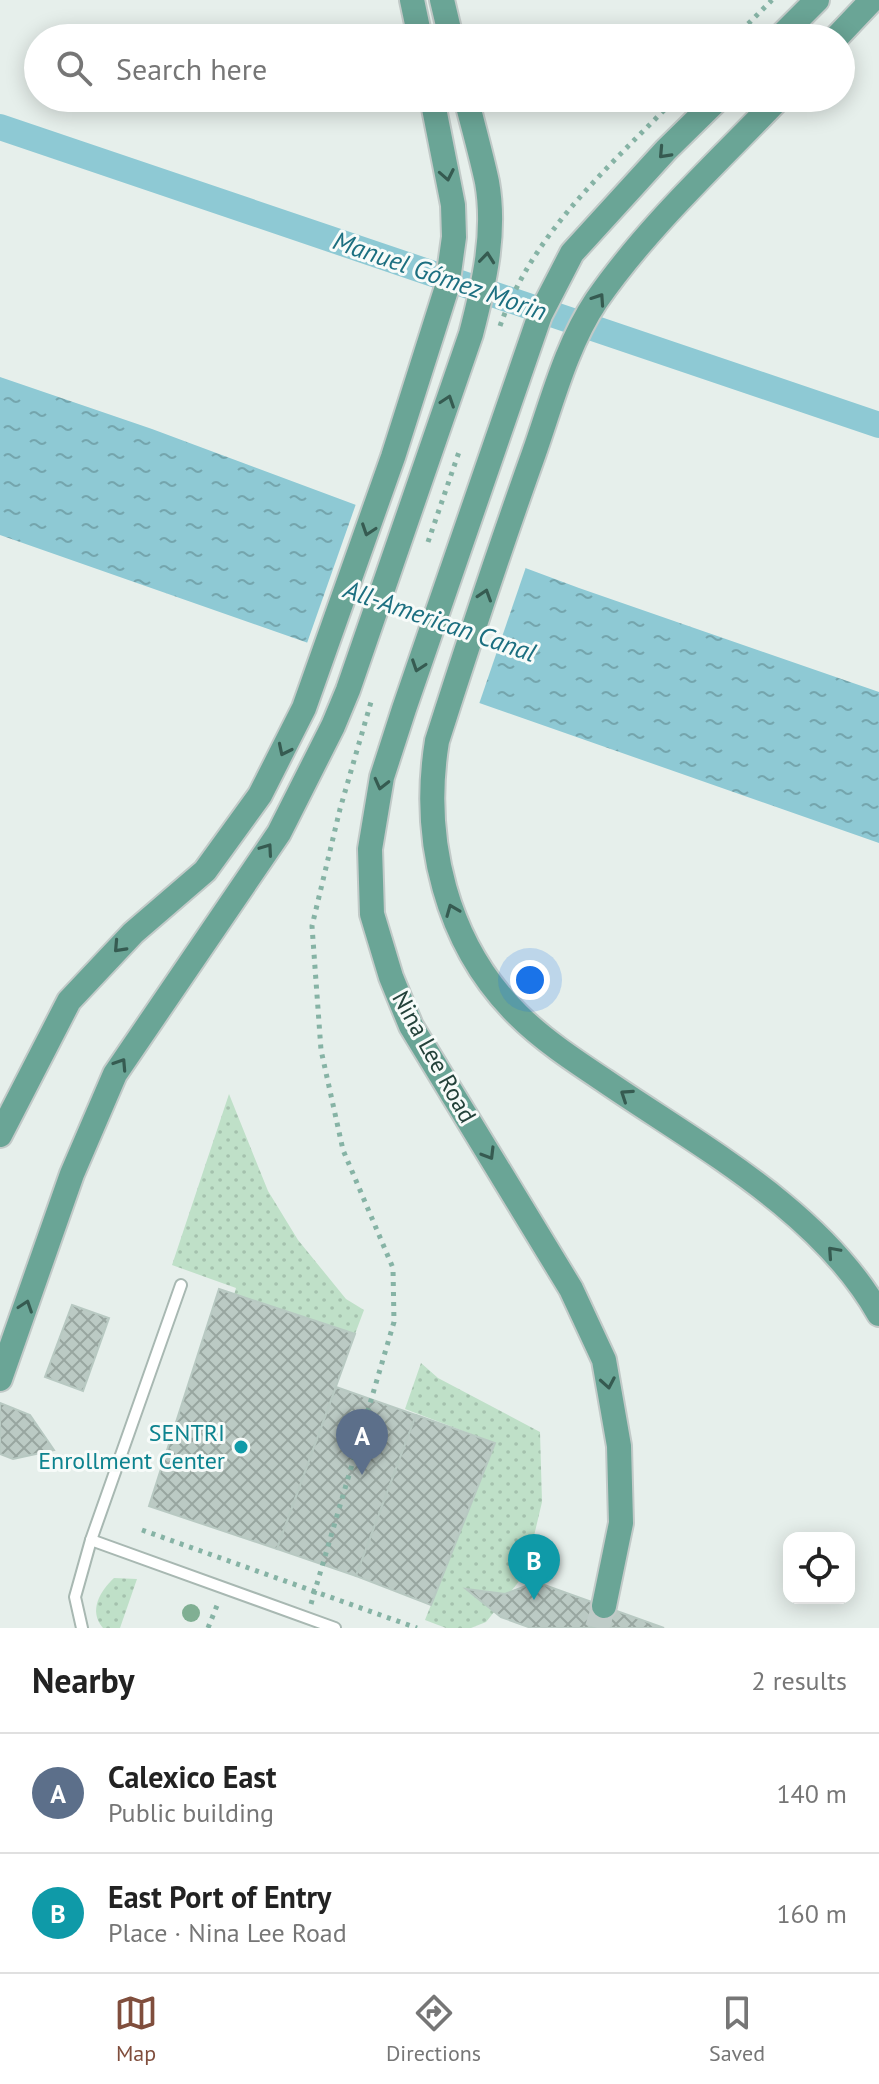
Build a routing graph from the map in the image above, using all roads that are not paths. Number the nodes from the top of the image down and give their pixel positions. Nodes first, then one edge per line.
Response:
1 (412, 0) edge
2 (442, 0) edge
3 (817, 0) edge
4 (872, 0) edge
5 (417, 24) edge
6 (448, 24) edge
7 (793, 24) edge
8 (849, 24) edge
9 (435, 112) edge
10 (469, 112) edge
11 (705, 112) edge
12 (766, 112) edge
13 (0, 1135) edge
14 (181, 1285) dead end
15 (879, 1314) edge
16 (0, 1379) edge
17 (91, 1540) junction
18 (604, 1606) tunnel mouth
19 (292, 1614) junction
20 (82, 1628) edge
21 (287, 1628) edge
22 (335, 1628) edge

1 - 5 main road
2 - 6 main road
3 - 7 main road
4 - 8 main road
9 -> 13 main road
16 -> 10 main road
11 -> 18 main road, Nina Lee Road
15 -> 12 main road
14 - 17 lane
17 - 19 lane
17 - 20 lane
19 - 21 lane
19 - 22 lane

